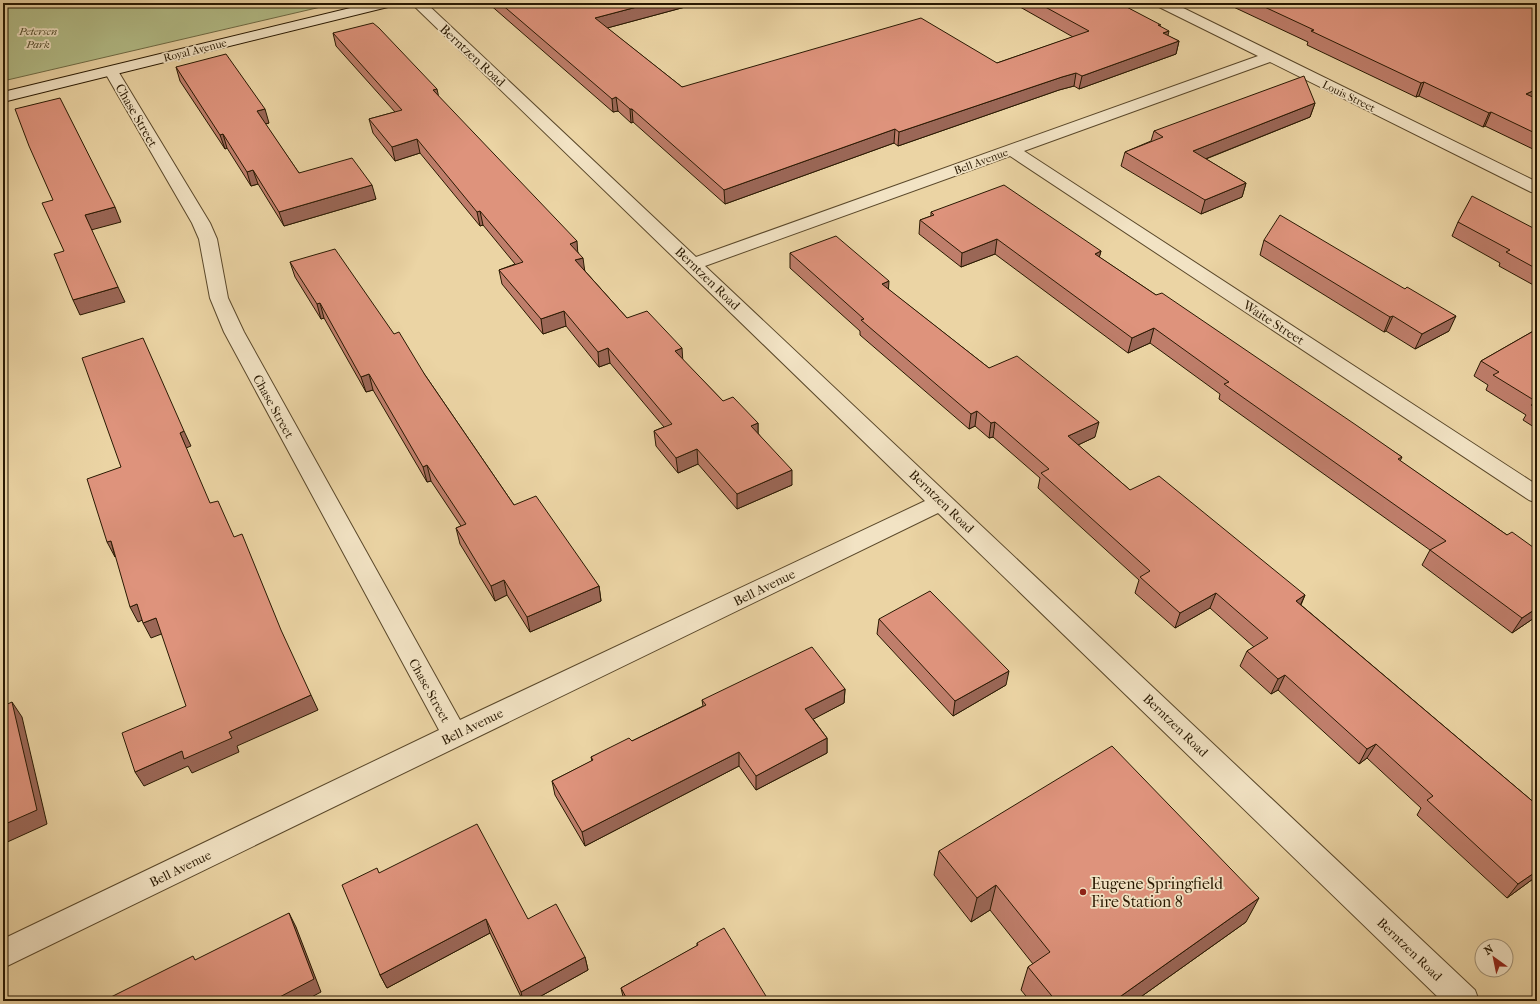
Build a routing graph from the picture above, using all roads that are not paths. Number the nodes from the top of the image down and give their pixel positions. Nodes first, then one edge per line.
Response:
1 (387, 3) edge
2 (418, 3) edge
3 (1162, 3) edge
4 (1269, 57) junction
5 (111, 71) junction
6 (3, 97) edge
7 (1012, 150) junction
8 (1537, 188) edge
9 (693, 264) junction
10 (1537, 495) edge
11 (942, 502) junction
12 (454, 735) junction
13 (3, 954) edge
14 (1464, 1001) edge

1 - 5 street, Royal Avenue
2 - 9 street, Berntzen Road
3 - 4 street, Louis Street
4 - 7 street, Bell Avenue
4 - 8 street, Louis Street
5 - 6 street, Royal Avenue
5 - 12 street, Chase Street
7 - 9 street, Bell Avenue
7 - 10 street, Waite Street
9 - 11 street, Berntzen Road
11 - 12 street, Bell Avenue
11 - 14 street, Berntzen Road
12 - 13 street, Bell Avenue

